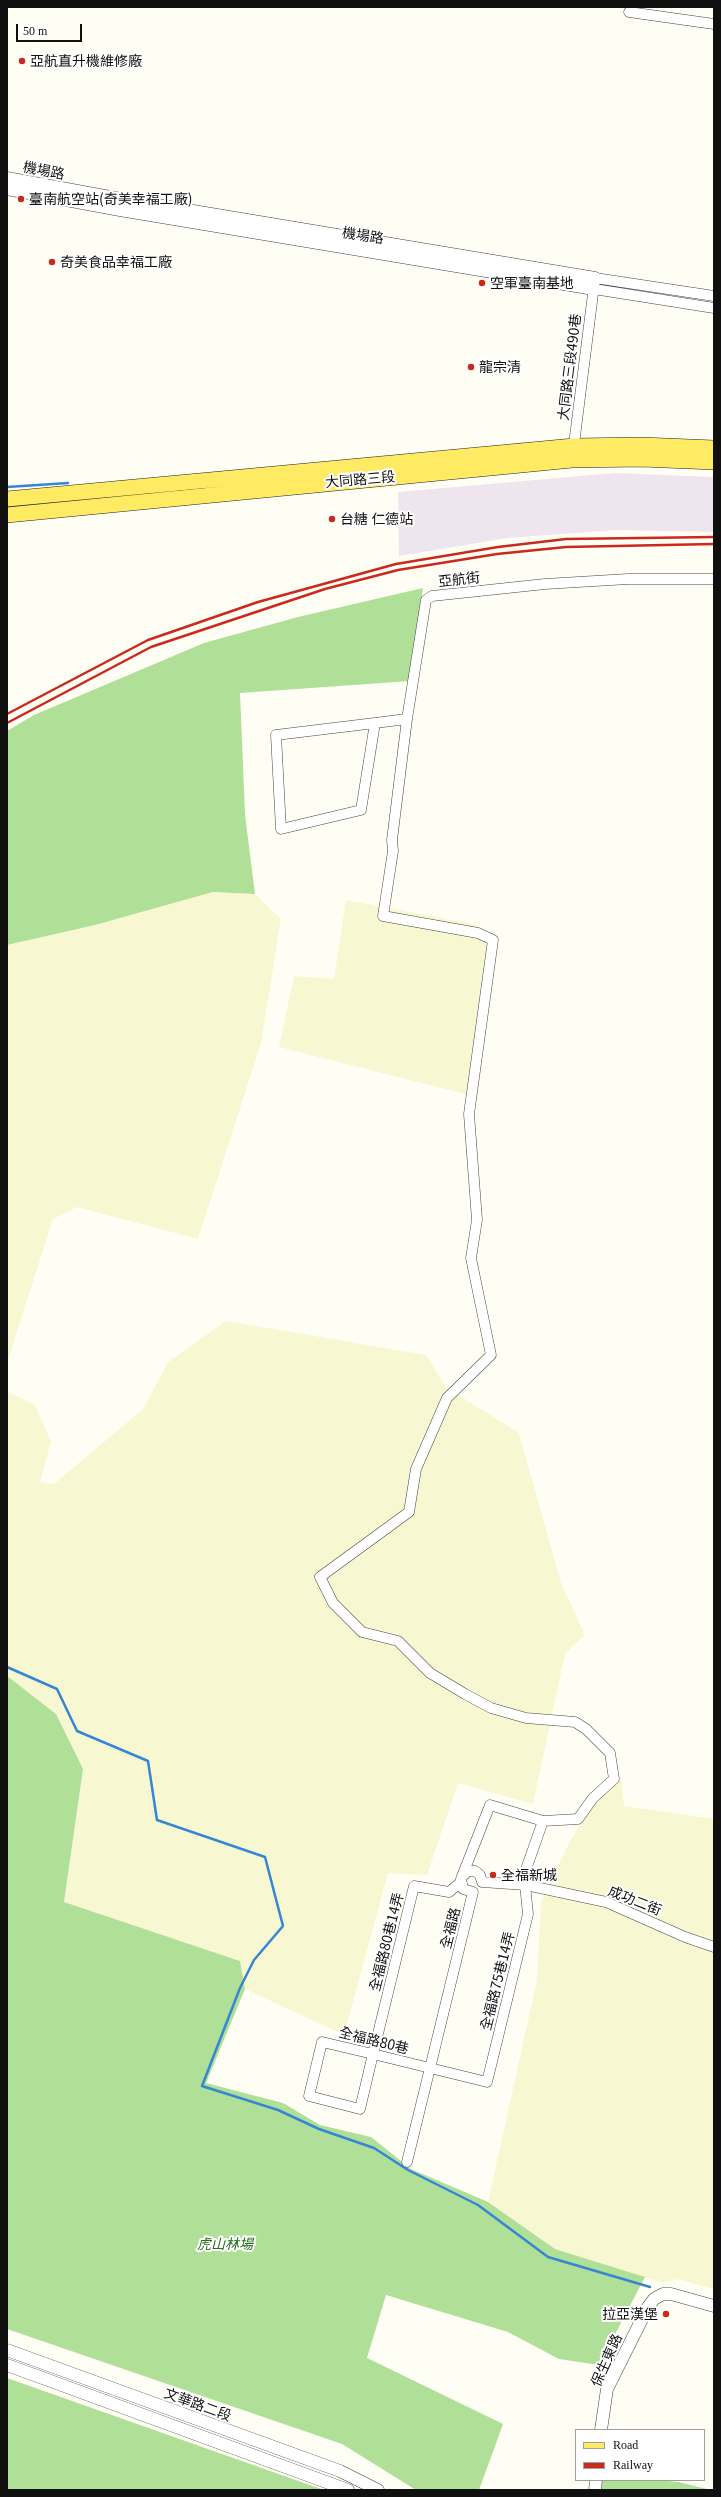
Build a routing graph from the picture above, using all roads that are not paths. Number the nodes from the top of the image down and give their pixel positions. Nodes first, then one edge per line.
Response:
1 (629, 12) dead end
2 (714, 24) edge
3 (7, 178) edge
4 (7, 189) edge
5 (594, 283) junction
6 (714, 296) edge
7 (714, 308) edge
8 (714, 448) edge
9 (573, 453) junction
10 (714, 462) edge
11 (7, 499) edge
12 (7, 515) edge
13 (714, 579) edge
14 (407, 719) junction
15 (375, 723) junction
16 (543, 1821) junction
17 (480, 1877) junction
18 (461, 1880) junction
19 (526, 1885) junction
20 (474, 1892) junction
21 (714, 1947) edge
22 (372, 2054) junction
23 (430, 2068) junction
24 (407, 2162) dead end
25 (714, 2306) edge
26 (7, 2350) edge
27 (7, 2365) edge
28 (601, 2429) edge
29 (348, 2490) edge
30 (378, 2490) edge

1 - 2 street
3 - 5 street, 機場路
4 - 5 street, 機場路
5 - 6 street, 機場路
5 - 7 street, 機場路
5 - 9 street, 大同路三段490巷
8 - 9 main road, 大同路三段
9 - 10 main road, 大同路三段
9 - 11 main road, 大同路三段
9 - 12 main road, 大同路三段
13 - 14 street, 亞航街
14 - 15 street
14 - 16 street, 亞航街
15 - 15 street
16 - 18 street
16 - 19 street, 全福路75巷14弄
17 - 18 street
17 - 19 street, 成功二街
17 - 20 street
18 - 20 street, 全福路
18 - 22 street, 全福路80巷14弄
19 - 21 street, 成功二街
19 - 23 street, 全福路75巷14弄
20 - 23 street, 全福路
22 - 22 street, 全福路80巷
22 - 23 street, 全福路80巷
23 - 24 street, 全福路
25 - 28 street, 保生東路
26 - 30 street, 文華路二段
27 - 29 street, 文華路二段

